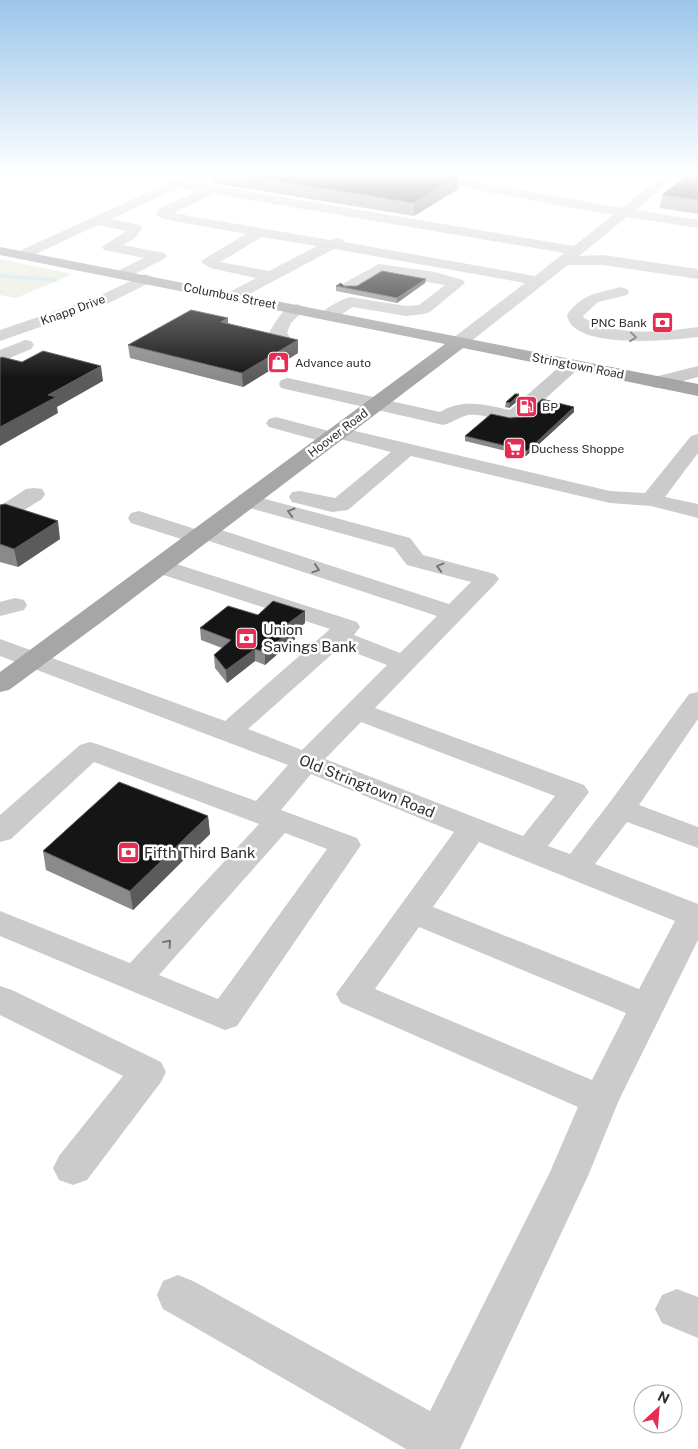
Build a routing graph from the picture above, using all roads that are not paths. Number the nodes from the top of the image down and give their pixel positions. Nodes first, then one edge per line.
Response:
1 (50, 243) edge
2 (80, 243) edge
3 (117, 243) edge
4 (241, 243) edge
5 (319, 243) edge
6 (336, 243) edge
7 (514, 243) edge
8 (522, 243) edge
9 (587, 243) edge
10 (332, 245) junction
11 (109, 247) junction
12 (0, 251) edge
13 (22, 255) junction
14 (571, 256) junction
15 (476, 270) junction
16 (698, 274) edge
17 (121, 275) junction
18 (269, 276) junction
19 (145, 280) junction
20 (539, 281) junction
21 (457, 283) junction
22 (621, 292) dead end
23 (347, 293) junction
24 (232, 297) junction
25 (297, 309) junction
26 (328, 315) junction
27 (49, 319) junction
28 (74, 326) dead end
29 (698, 332) edge
30 (0, 337) edge
31 (282, 339) edge
32 (459, 342) junction
33 (0, 357) edge
34 (572, 365) junction
35 (698, 370) edge
36 (657, 382) junction
37 (288, 384) dead end
38 (698, 390) edge
39 (321, 392) junction
40 (375, 405) junction
41 (334, 435) junction
42 (698, 440) edge
43 (407, 449) junction
44 (34, 494) dead end
45 (255, 494) junction
46 (654, 497) junction
47 (698, 504) edge
48 (698, 511) edge
49 (0, 514) edge
50 (139, 518) dead end
51 (200, 535) junction
52 (159, 566) junction
53 (454, 613) junction
54 (336, 637) junction
55 (0, 647) edge
56 (36, 659) junction
57 (404, 663) junction
58 (0, 684) edge
59 (698, 700) edge
60 (357, 711) junction
61 (228, 732) junction
62 (306, 762) junction
63 (622, 809) junction
64 (270, 818) junction
65 (473, 828) junction
66 (0, 832) edge
67 (698, 838) edge
68 (528, 850) junction
69 (576, 868) junction
70 (413, 912) junction
71 (696, 916) edge
72 (0, 923) edge
73 (135, 979) junction
74 (0, 999) edge
75 (647, 1007) junction
76 (600, 1100) junction
77 (73, 1168) dead end
78 (178, 1295) dead end

1 - 13 street
2 - 11 street
3 - 11 street
4 - 18 street
5 - 10 street
6 - 10 street
7 - 15 street
8 - 14 street
9 - 14 street, Hoover Road
10 - 15 street
10 - 18 street
11 - 17 street
12 - 13 main road, Columbus Street
13 - 17 main road, Columbus Street
14 - 16 street
14 - 20 street, Hoover Road
15 - 20 street
15 - 21 street
17 - 19 main road, Columbus Street
18 - 24 street
19 - 24 main road, Columbus Street
19 - 27 street, Knapp Drive
20 - 32 street, Hoover Road
21 - 23 street
21 - 23 street
22 -> 29 street
23 - 26 street
24 - 25 main road, Columbus Street
25 - 26 main road, Columbus Street
25 - 31 street
26 - 32 main road, Columbus Street
27 - 28 street
27 - 30 street, Knapp Drive
30 - 33 street
32 - 34 main road, Stringtown Road
32 - 40 main road, Hoover Road
34 - 36 main road, Stringtown Road
34 - 40 street
35 - 36 street
36 - 38 main road, Stringtown Road
37 - 39 street
39 - 40 street
39 - 41 street
40 - 41 main road, Hoover Road
41 - 43 street
41 - 45 main road, Hoover Road
42 - 46 street
43 - 45 street
43 - 46 street
44 - 49 street
45 - 51 main road, Hoover Road
53 -> 45 street
46 - 47 street
46 - 48 street
50 - 51 street
51 - 52 main road, Hoover Road
51 -> 53 street
52 - 54 street
52 - 56 main road, Hoover Road
53 - 57 street
54 - 57 street
54 - 61 street
55 - 56 street, Old Stringtown Road
56 - 58 main road, Hoover Road
56 - 61 street, Old Stringtown Road
57 - 60 street
59 - 63 street
60 - 62 street
60 - 68 street
61 - 62 street, Old Stringtown Road
62 - 64 street
62 - 65 street, Old Stringtown Road
63 - 67 street
63 - 69 street
64 - 66 street
73 -> 64 street
64 - 73 street
65 - 68 street, Old Stringtown Road
65 - 70 street
68 - 69 street, Old Stringtown Road
69 - 71 street, Old Stringtown Road
70 - 75 street
70 - 76 street
71 - 75 street
72 - 73 street
74 - 77 street
75 - 76 street
76 - 78 street

